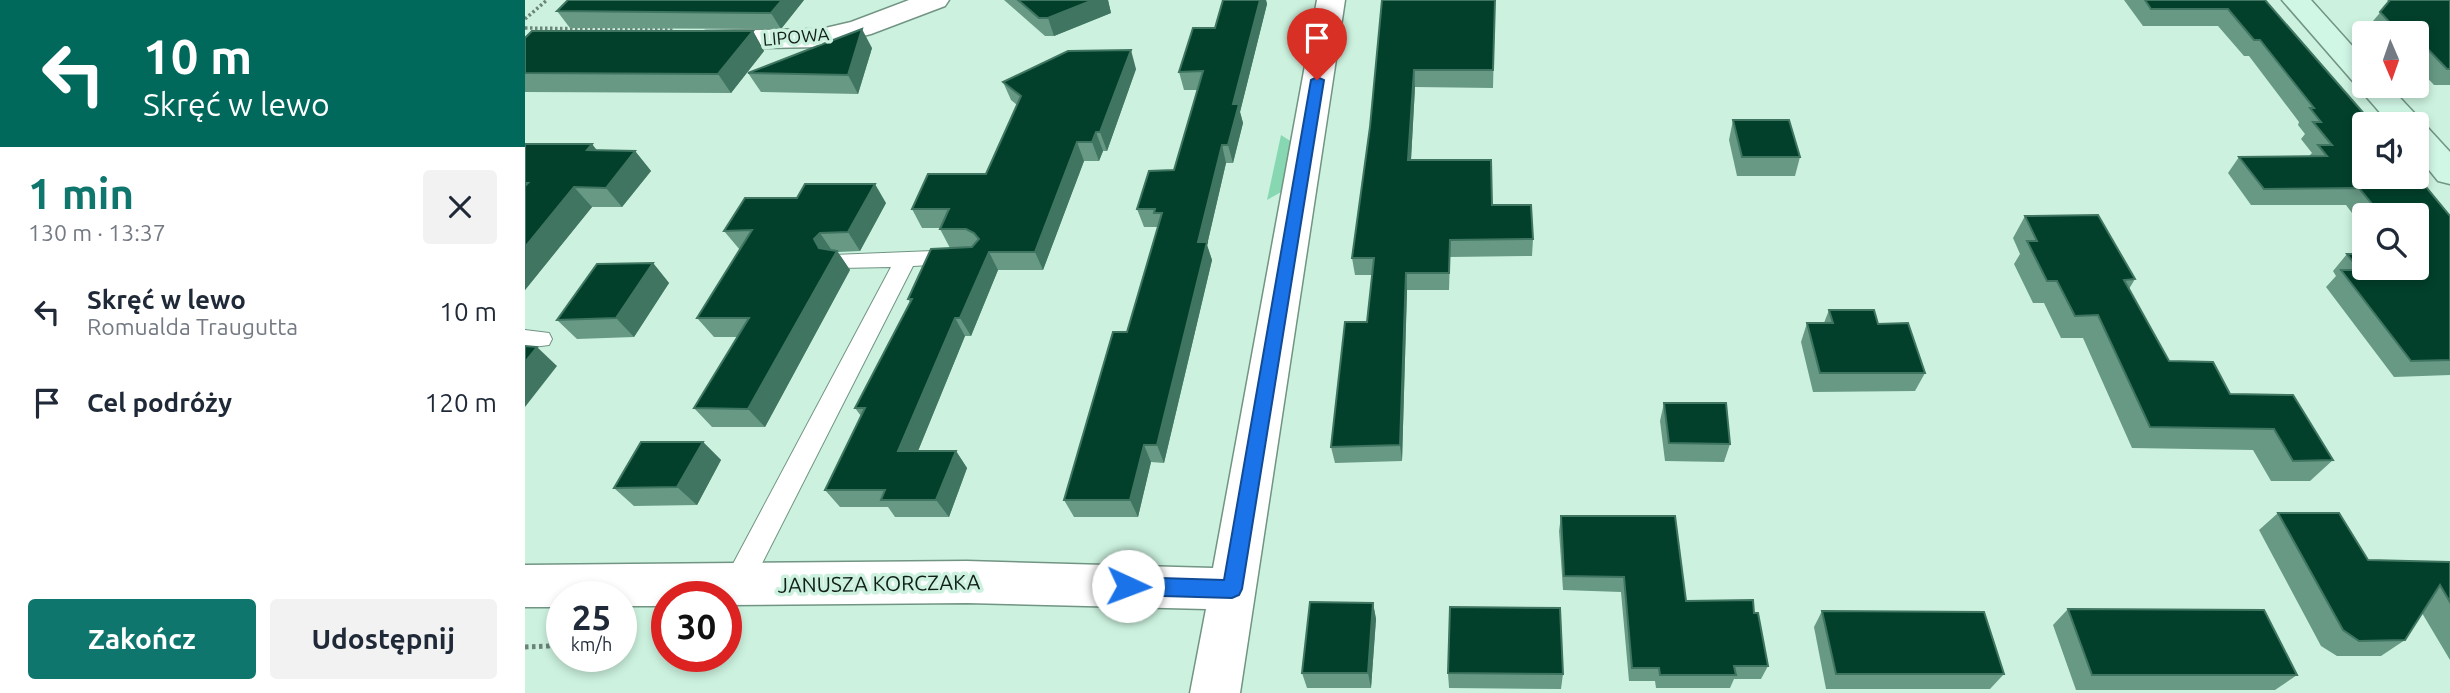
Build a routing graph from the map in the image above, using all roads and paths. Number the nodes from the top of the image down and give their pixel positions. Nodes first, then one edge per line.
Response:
1 (547, 0) edge
2 (935, 0) edge
3 (1331, 0) edge
4 (2296, 0) edge
5 (525, 19) edge
6 (673, 40) edge
7 (2352, 63) edge
8 (2383, 98) edge
9 (2396, 112) edge
10 (2429, 149) edge
11 (2450, 173) edge
12 (975, 258) edge
13 (906, 259) junction
14 (841, 260) dead end
15 (739, 581) edge
16 (525, 586) edge
17 (651, 586) edge
18 (742, 586) edge
19 (1232, 589) junction
20 (546, 646) edge
21 (525, 647) edge
22 (1215, 693) edge

1 - 5 path
2 - 6 street, LIPOWA
3 - 19 street
4 - 7 main road
8 - 9 main road
10 - 11 main road
12 - 13 lane
13 - 14 lane
13 - 15 lane
16 - 17 street, JANUSZA KORCZAKA
18 - 19 street, JANUSZA KORCZAKA
19 - 22 street
20 - 21 path

